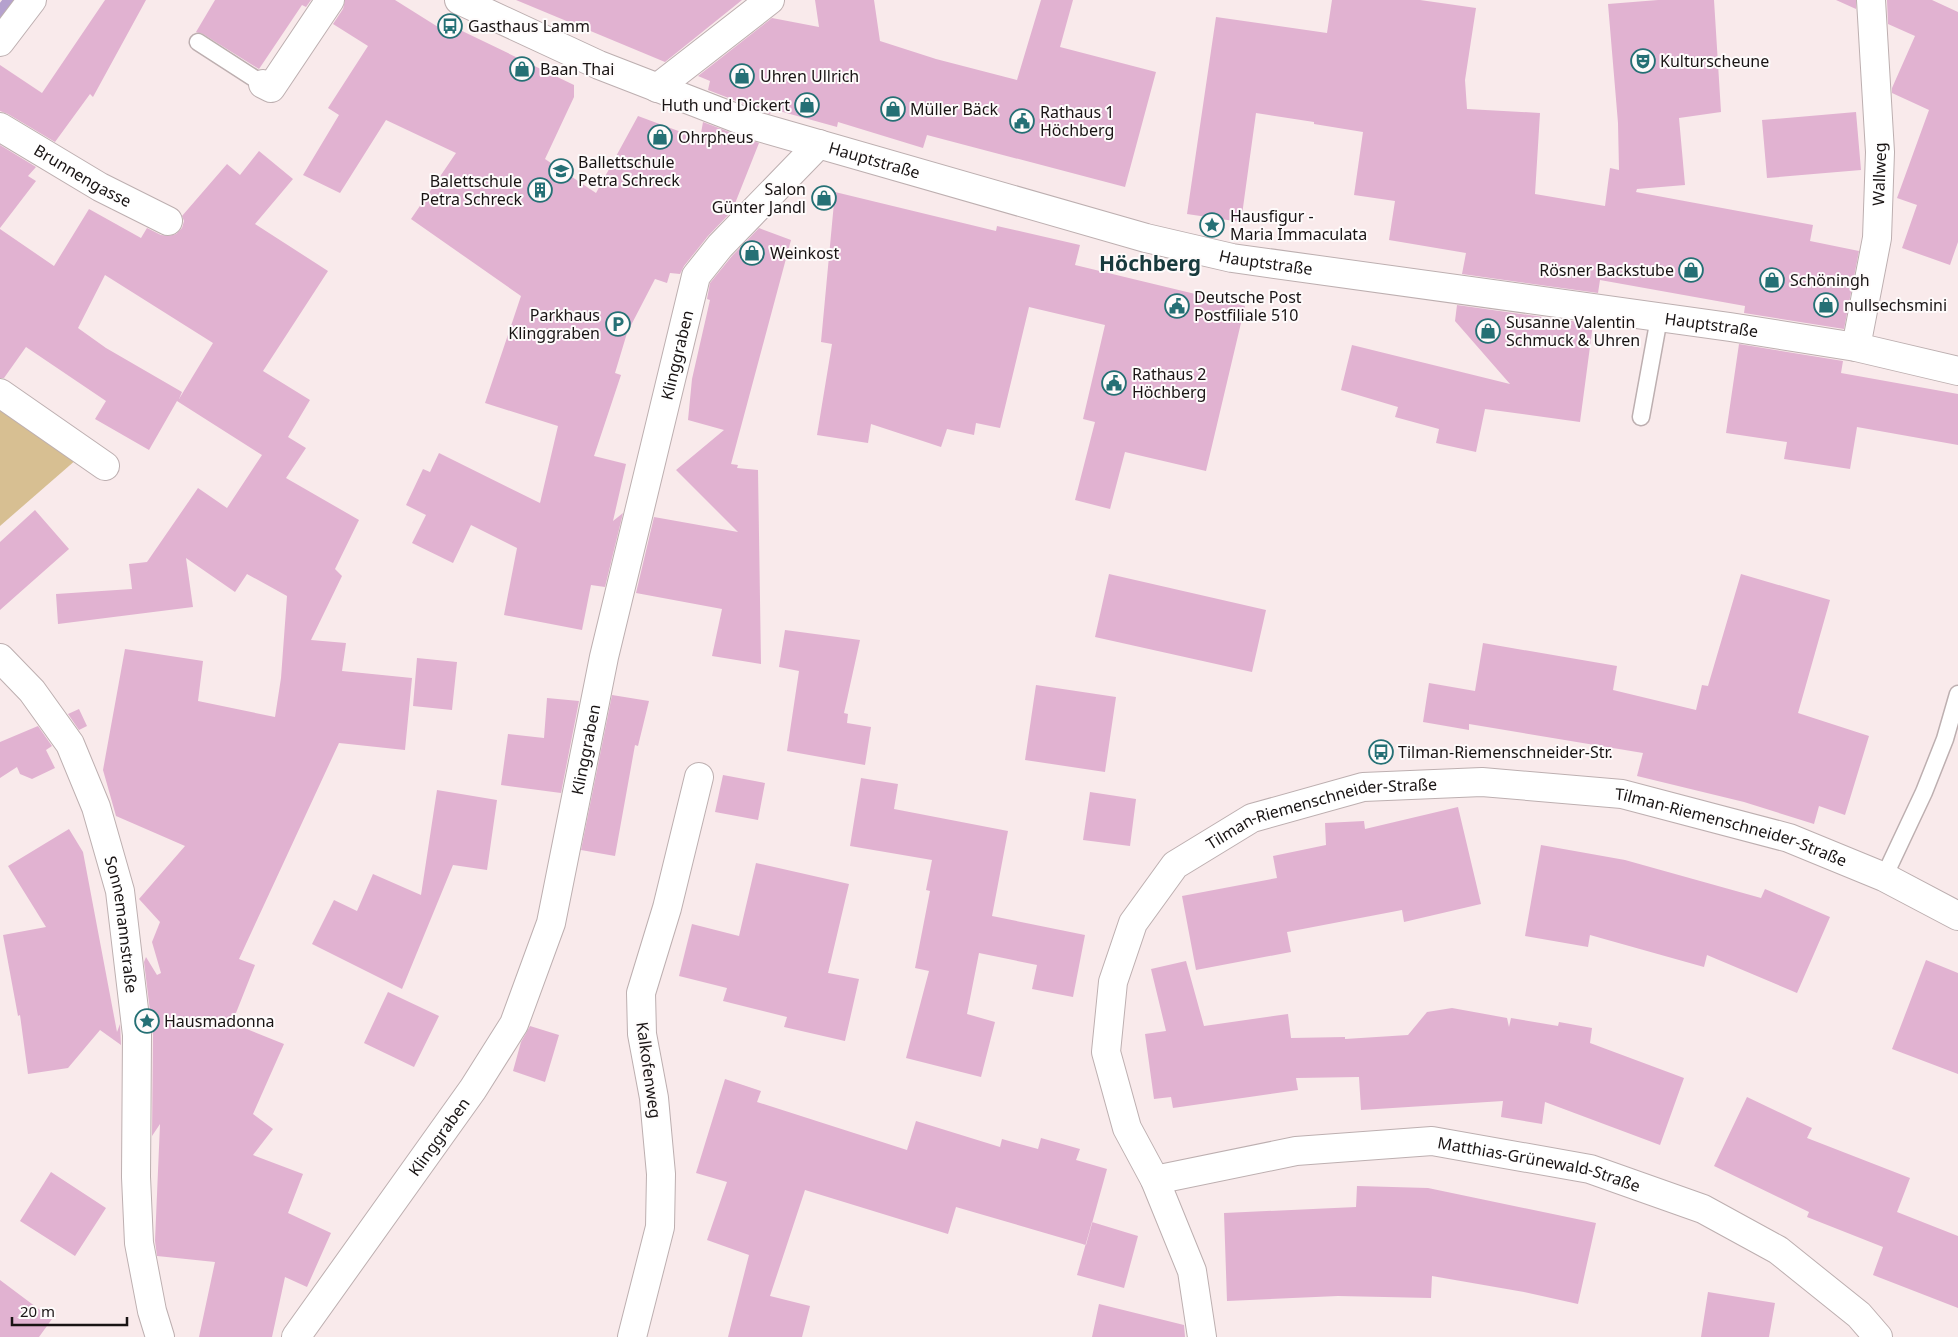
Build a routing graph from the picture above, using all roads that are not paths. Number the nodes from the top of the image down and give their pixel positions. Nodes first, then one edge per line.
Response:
1 (32, 0) edge
2 (330, 0) edge
3 (459, 0) edge
4 (770, 0) edge
5 (1871, 0) edge
6 (0, 42) edge
7 (198, 42) dead end
8 (263, 84) joint
9 (657, 88) junction
10 (0, 127) edge
11 (820, 144) junction
12 (168, 221) dead end
13 (1659, 318) junction
14 (1856, 348) junction
15 (1958, 371) edge
16 (0, 393) edge
17 (1641, 417) dead end
18 (104, 466) dead end
19 (1, 660) edge
20 (1958, 694) edge
21 (699, 777) dead end
22 (1884, 877) junction
23 (1958, 916) edge
24 (1155, 1180) junction
25 (160, 1337) edge
26 (296, 1337) edge
27 (632, 1337) edge
28 (1202, 1337) edge
29 (1878, 1337) edge

1 - 6 street
2 - 8 street
3 - 9 street, Hauptstraße
4 - 9 street
5 - 14 street, Wallweg
7 - 8 lane
9 - 11 street, Hauptstraße
10 - 12 street, Brunnengasse
11 - 13 street, Hauptstraße
11 - 26 street, Klinggraben
13 - 14 street, Hauptstraße
13 - 17 lane
14 - 15 street, Hauptstraße
16 - 18 street
19 - 25 street, Sonnemannstraße
20 - 22 lane
21 - 27 street, Kalkofenweg
22 - 23 street, Tilman-Riemenschneider-Straße
22 - 24 street, Tilman-Riemenschneider-Straße
24 - 28 street, Tilman-Riemenschneider-Straße
24 - 29 street, Matthias-Grünewald-Straße

